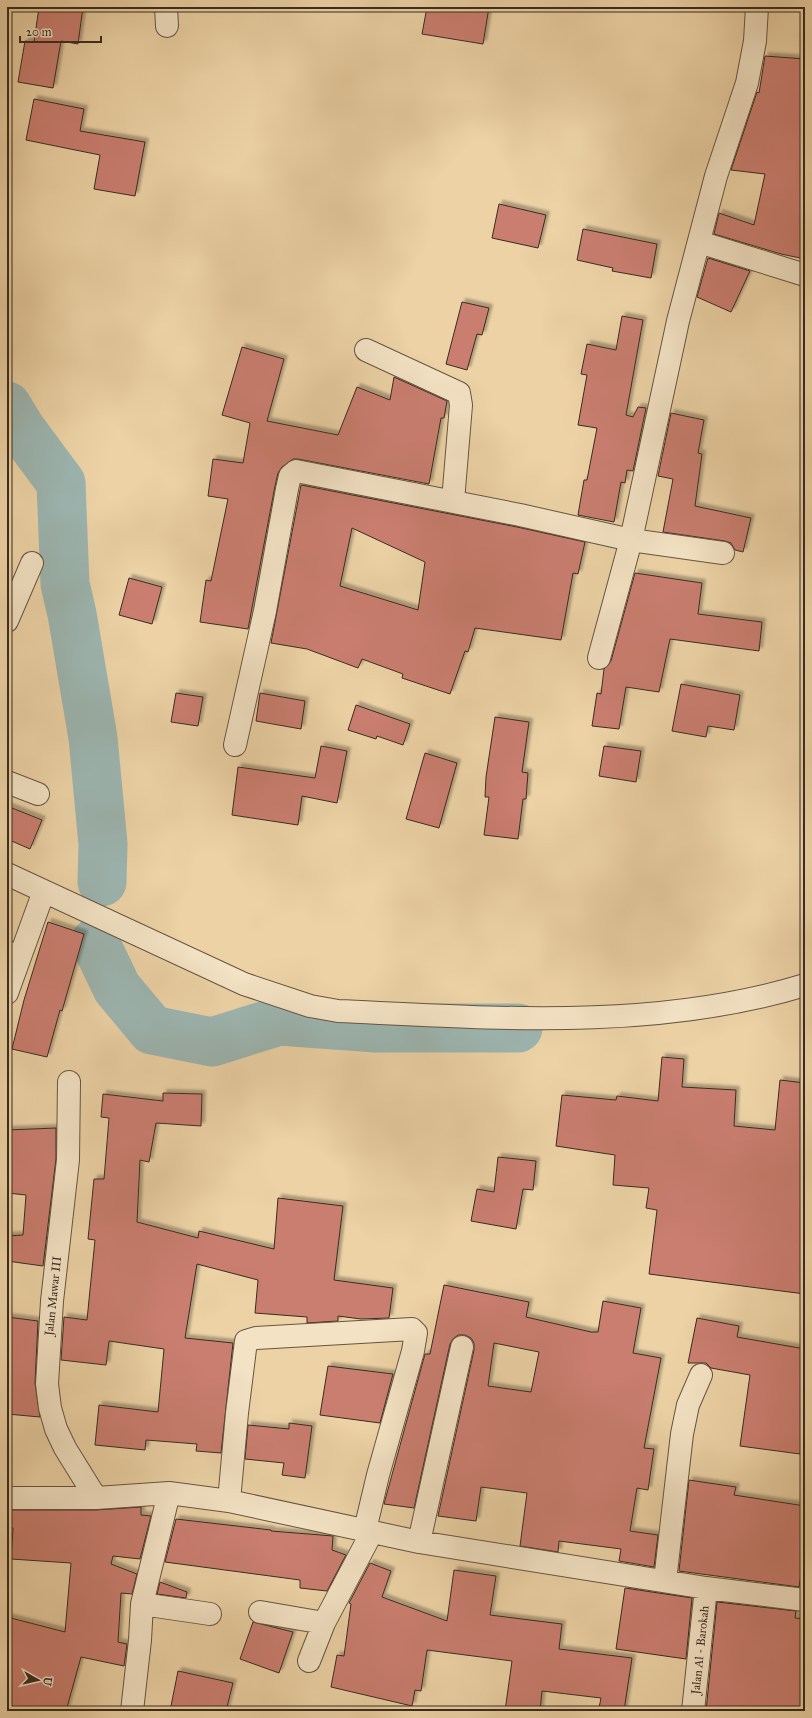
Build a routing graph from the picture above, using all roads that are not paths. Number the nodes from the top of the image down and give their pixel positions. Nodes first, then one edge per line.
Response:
1 (756, 7) edge
2 (699, 242) junction
3 (805, 275) edge
4 (366, 350) dead end
5 (453, 502) junction
6 (631, 540) junction
7 (723, 553) dead end
8 (32, 563) dead end
9 (7, 621) edge
10 (599, 658) dead end
11 (235, 745) dead end
12 (7, 782) edge
13 (38, 794) dead end
14 (7, 874) edge
15 (44, 891) junction
16 (14, 954) edge
17 (805, 985) edge
18 (7, 993) edge
19 (68, 1082) dead end
20 (462, 1348) dead end
21 (701, 1375) dead end
22 (169, 1493) junction
23 (7, 1498) edge
24 (96, 1498) junction
25 (229, 1501) junction
26 (369, 1531) junction
27 (419, 1542) junction
28 (666, 1581) junction
29 (706, 1588) junction
30 (805, 1600) edge
31 (142, 1604) junction
32 (260, 1612) dead end
33 (210, 1614) dead end
34 (324, 1623) junction
35 (309, 1661) dead end
36 (132, 1711) edge
37 (693, 1711) edge

1 - 2 street
2 - 3 street
2 - 6 street
4 - 5 street
5 - 6 street
5 - 11 street
6 - 7 street
6 - 10 street
8 - 9 street
12 - 13 street
14 - 15 street
15 - 16 street
15 - 17 street
16 - 18 street
19 - 24 street, Jalan Mawar III
20 - 27 street
21 - 28 street
22 - 24 street
22 - 25 street
22 - 31 street
23 - 24 street
25 - 26 street
25 - 26 street
26 - 27 street
26 - 34 street
27 - 28 street
28 - 29 street
29 - 30 street
29 - 37 street, Jalan Al - Barokah
31 - 33 street
31 - 36 street
32 - 34 street
34 - 35 street

